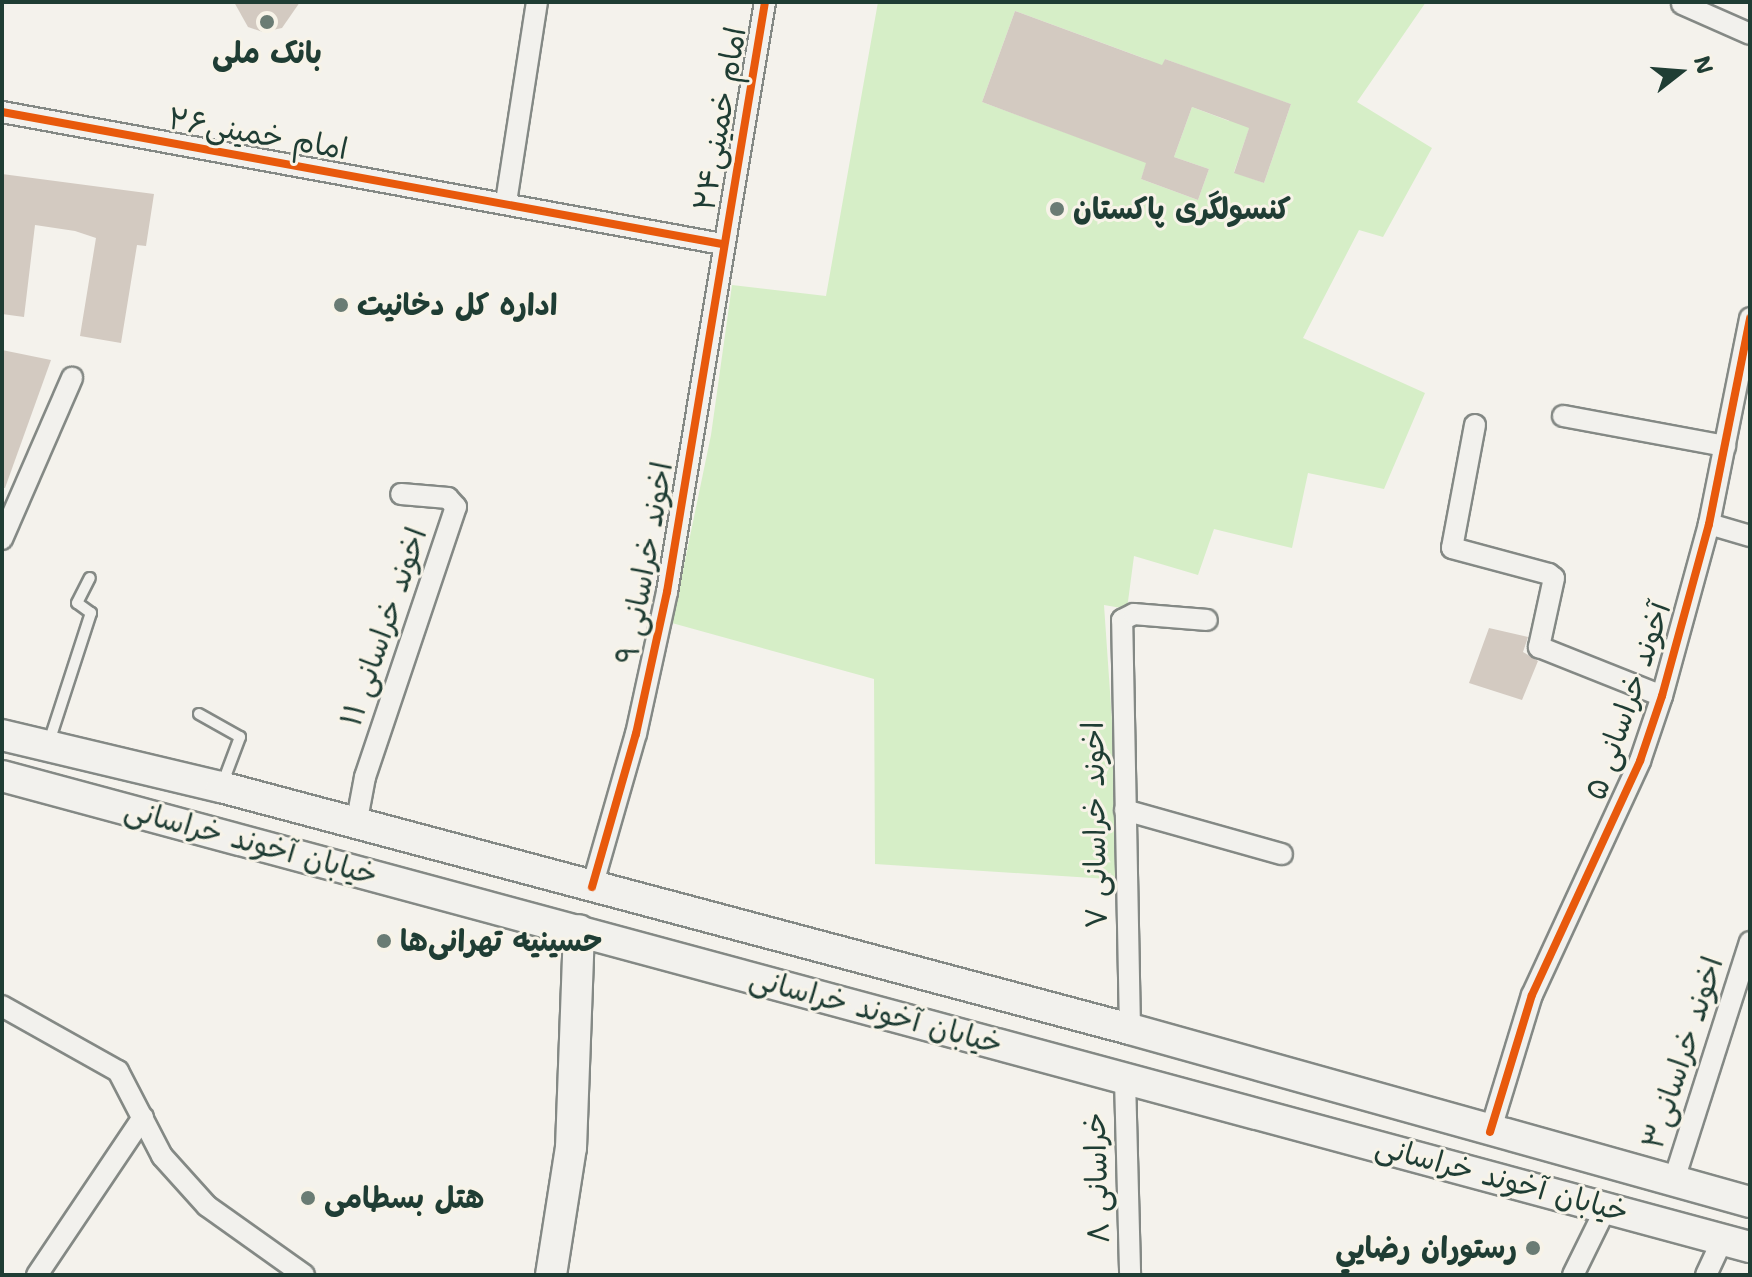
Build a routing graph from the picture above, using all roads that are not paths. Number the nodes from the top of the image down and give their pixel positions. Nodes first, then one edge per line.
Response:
1 (537, 2) edge
2 (765, 2) edge
3 (1682, 4) edge
4 (1750, 34) edge
5 (2, 112) edge
6 (506, 202) junction
7 (722, 244) junction
8 (1750, 318) edge
9 (72, 378) dead end
10 (1563, 416) dead end
11 (1475, 425) dead end
12 (1725, 446) junction
13 (401, 494) dead end
14 (1709, 524) junction
15 (1750, 536) edge
16 (2, 539) edge
17 (90, 578) dead end
18 (1207, 620) dead end
19 (1662, 696) junction
20 (199, 714) dead end
21 (2, 735) edge
22 (48, 744) junction
23 (2, 776) edge
24 (221, 787) junction
25 (1125, 810) junction
26 (356, 825) junction
27 (1282, 854) dead end
28 (592, 887) junction
29 (579, 930) junction
30 (1750, 942) edge
31 (2, 1006) edge
32 (1130, 1029) junction
33 (1125, 1079) junction
34 (143, 1117) junction
35 (1490, 1132) junction
36 (1673, 1183) junction
37 (1750, 1202) edge
38 (1607, 1206) junction
39 (1736, 1243) edge
40 (37, 1275) edge
41 (304, 1275) edge
42 (551, 1275) edge
43 (1130, 1275) edge
44 (1573, 1275) edge
45 (1706, 1275) edge

1 - 6 street
2 - 7 street, امام خمینی۲۴
3 - 4 street
5 - 6 street, امام خمینی۲۶
6 - 7 street, امام خمینی۲۶
7 - 28 street, اخوند خراسانی ۹
8 - 12 street, آخوند خراسانی ۵
9 - 16 street
10 - 12 street
11 - 19 street
12 - 14 street, آخوند خراسانی ۵
13 - 26 street, اخوند خراسانی ۱۱
14 - 15 street
14 - 19 street, آخوند خراسانی ۵
17 - 22 lane
18 - 25 street, اخوند خراسانی ۷
19 - 35 street, آخوند خراسانی ۵
20 - 24 lane
21 - 22 main road, خیابان آخوند خراسانی
22 - 24 main road, خیابان آخوند خراسانی
23 - 29 main road, خیابان آخوند خراسانی
24 - 26 main road, خیابان آخوند خراسانی
25 - 27 street
25 - 32 street, اخوند خراسانی ۷
26 - 28 main road, خیابان آخوند خراسانی
28 - 32 main road, خیابان آخوند خراسانی
29 - 33 main road, خیابان آخوند خراسانی
29 - 42 main road
30 - 36 street, اخوند خراسانی۳
31 - 34 street
32 - 35 main road, خیابان آخوند خراسانی
33 - 38 main road, خیابان آخوند خراسانی
33 - 43 street, خراسانی ۸
34 - 40 street
34 - 41 street
35 - 36 main road, خیابان آخوند خراسانی
36 - 37 main road, خیابان آخوند خراسانی
38 - 39 main road, خیابان آخوند خراسانی
38 - 44 street
39 - 45 street

